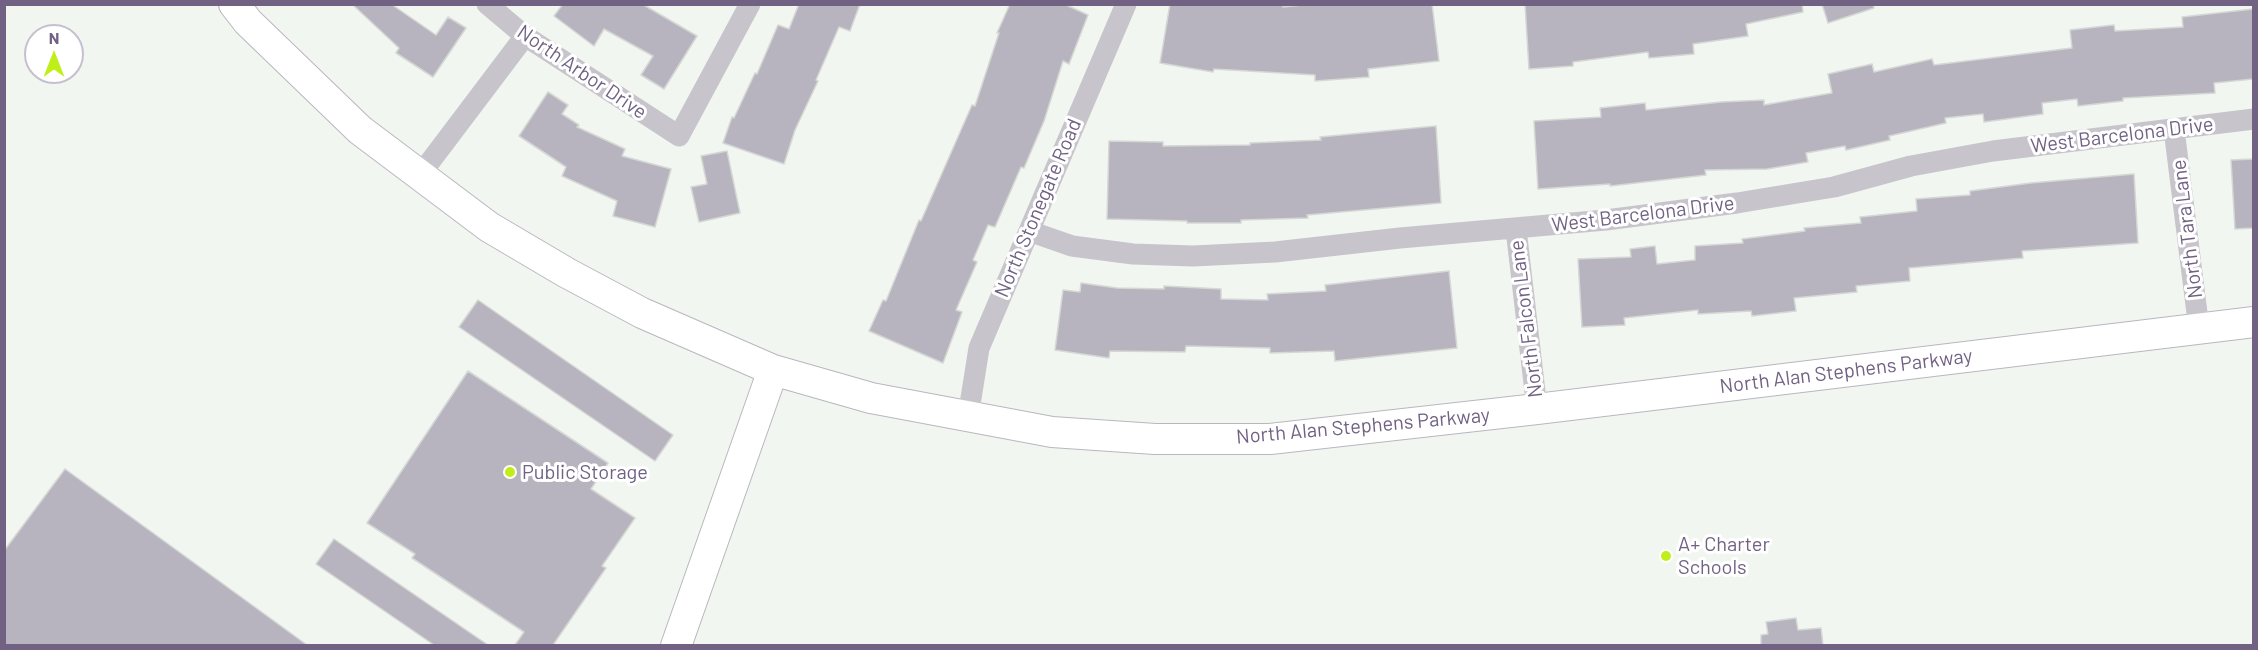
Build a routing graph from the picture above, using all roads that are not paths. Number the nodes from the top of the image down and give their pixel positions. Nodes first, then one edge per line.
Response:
1 (234, 4) edge
2 (488, 4) edge
3 (750, 4) edge
4 (1126, 4) edge
5 (525, 36) junction
6 (2253, 119) edge
7 (2174, 129) junction
8 (420, 175) junction
9 (1516, 230) junction
10 (1029, 231) junction
11 (2253, 322) edge
12 (2199, 329) junction
13 (773, 370) junction
14 (1537, 409) junction
15 (969, 417) junction
16 (676, 645) edge

1 - 8 street, North Alan Stephens Parkway
2 - 5 street, North Arbor Drive
3 - 5 street, North Arbor Drive
4 - 10 street, North Stonegate Road
5 - 8 street
6 - 7 street, West Barcelona Drive
7 - 9 street, West Barcelona Drive
7 - 12 street, North Tara Lane
8 - 13 street, North Alan Stephens Parkway
9 - 10 street, West Barcelona Drive
9 - 14 street, North Falcon Lane
10 - 15 street, North Stonegate Road
11 - 12 street, North Alan Stephens Parkway
12 - 14 street, North Alan Stephens Parkway
13 - 15 street, North Alan Stephens Parkway
13 - 16 street
14 - 15 street, North Alan Stephens Parkway

